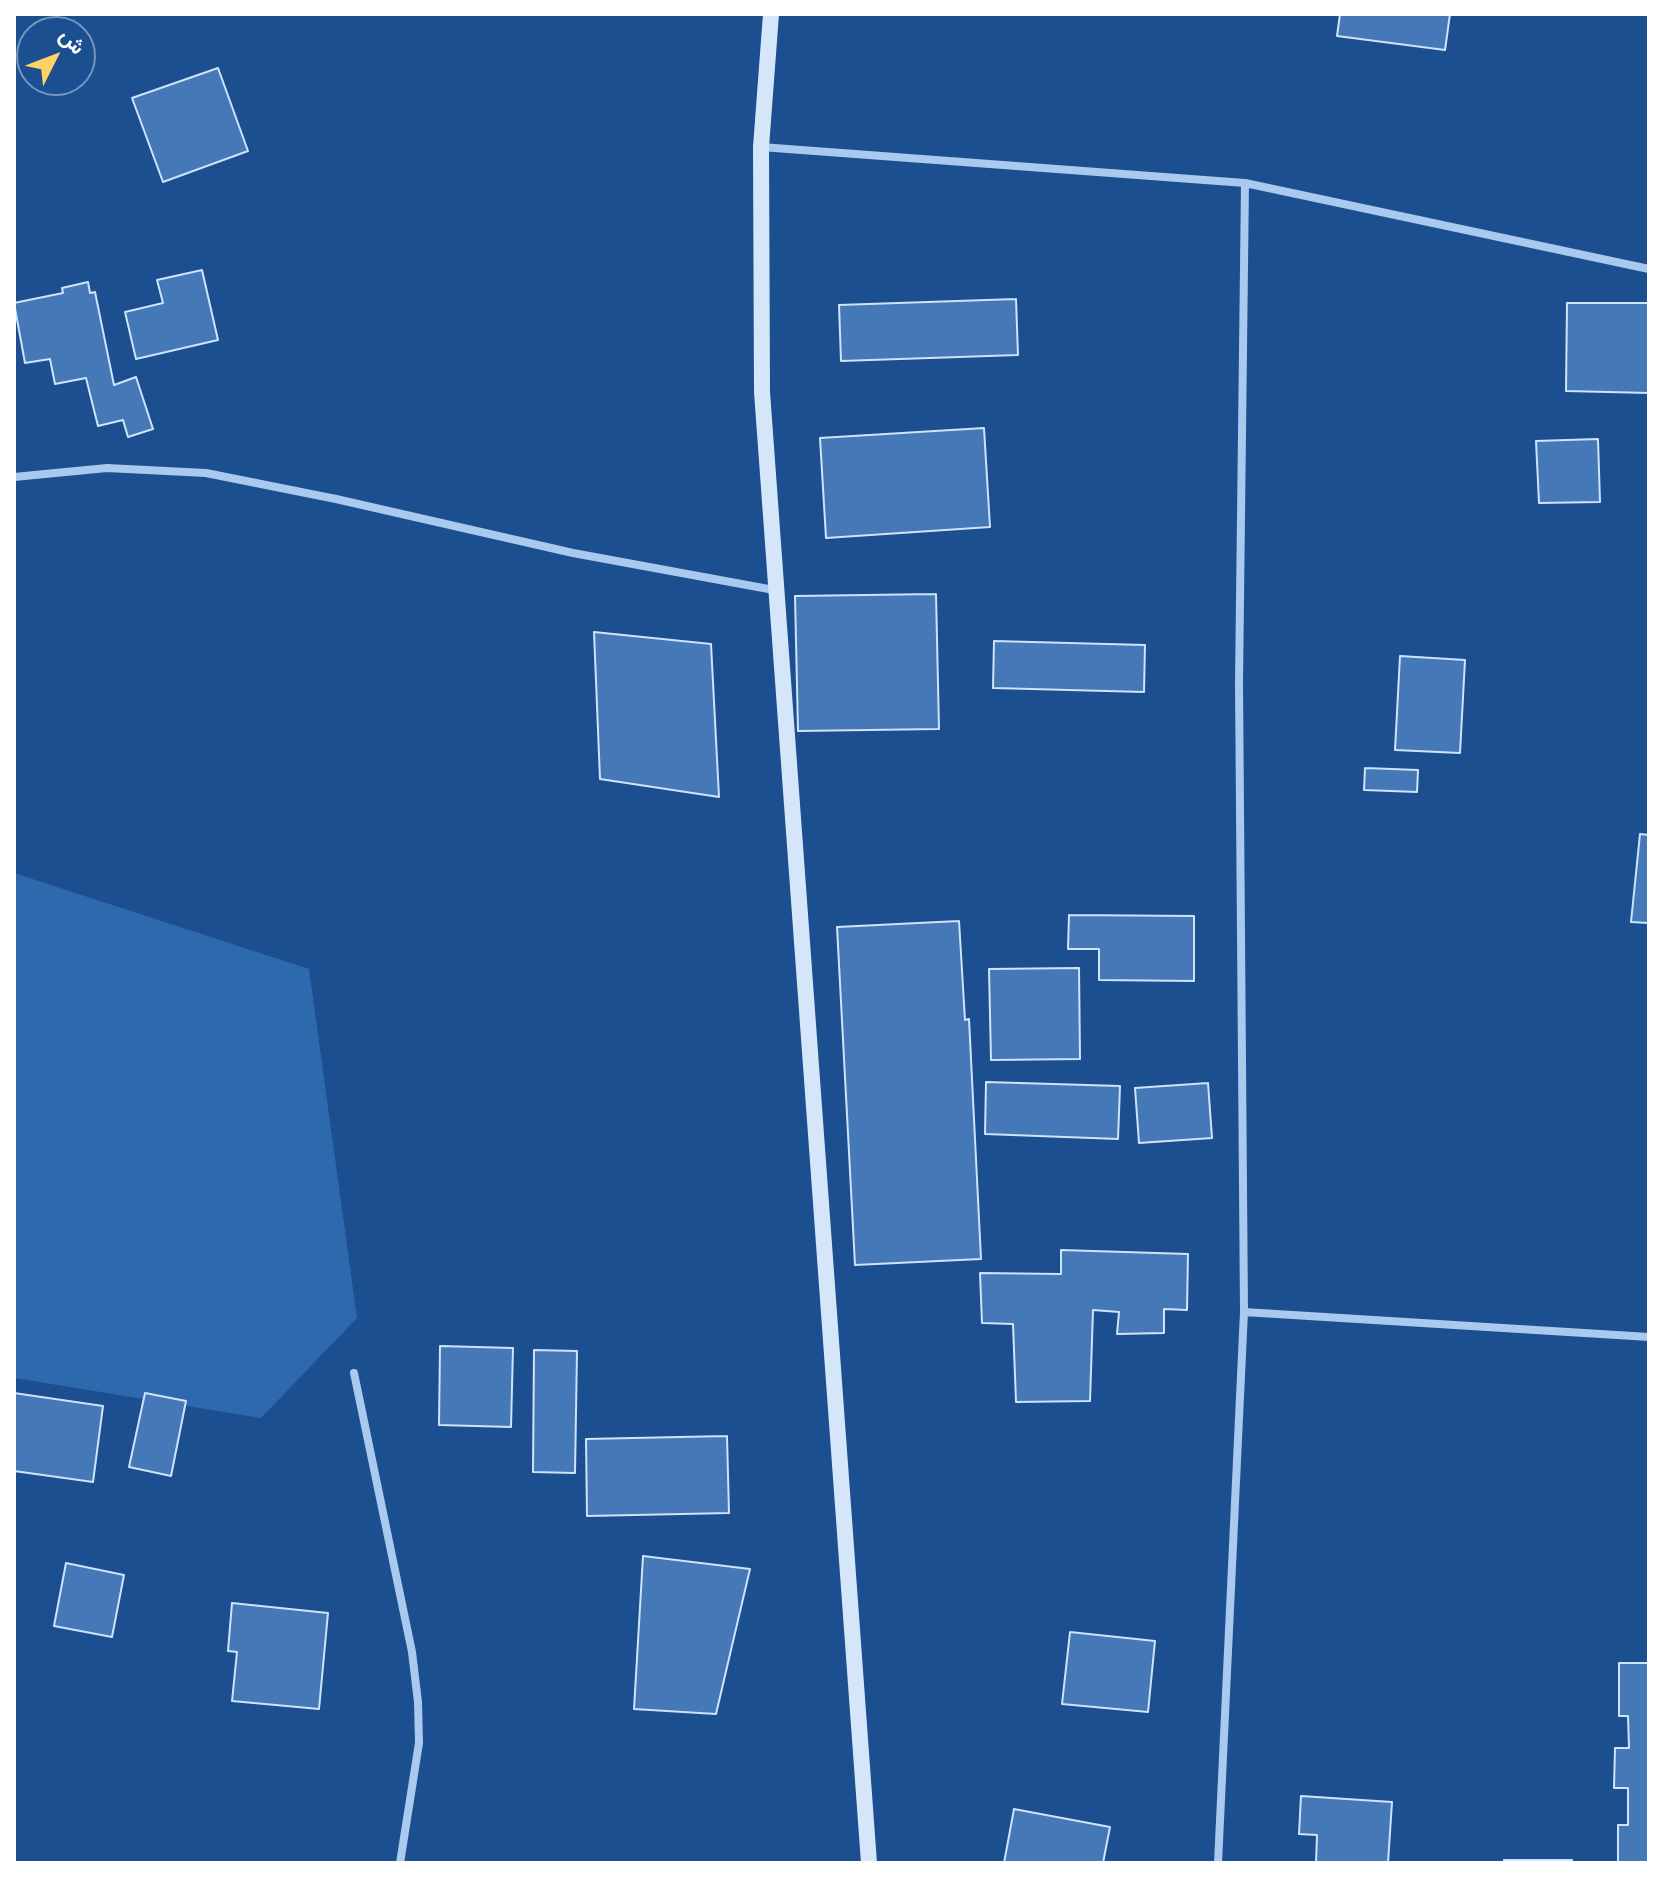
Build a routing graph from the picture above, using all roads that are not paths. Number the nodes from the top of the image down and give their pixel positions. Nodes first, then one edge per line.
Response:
1 (771, 14) edge
2 (761, 147) junction
3 (1245, 183) junction
4 (1649, 269) edge
5 (14, 477) edge
6 (774, 590) junction
7 (1244, 1312) junction
8 (1649, 1337) edge
9 (354, 1373) dead end
10 (400, 1863) edge
11 (869, 1863) edge
12 (1218, 1863) edge

1 - 2 main road
2 - 3 street
2 - 6 main road
3 - 4 street
3 - 7 street
5 - 6 street
6 - 11 main road
7 - 8 street
7 - 12 street
9 - 10 street

